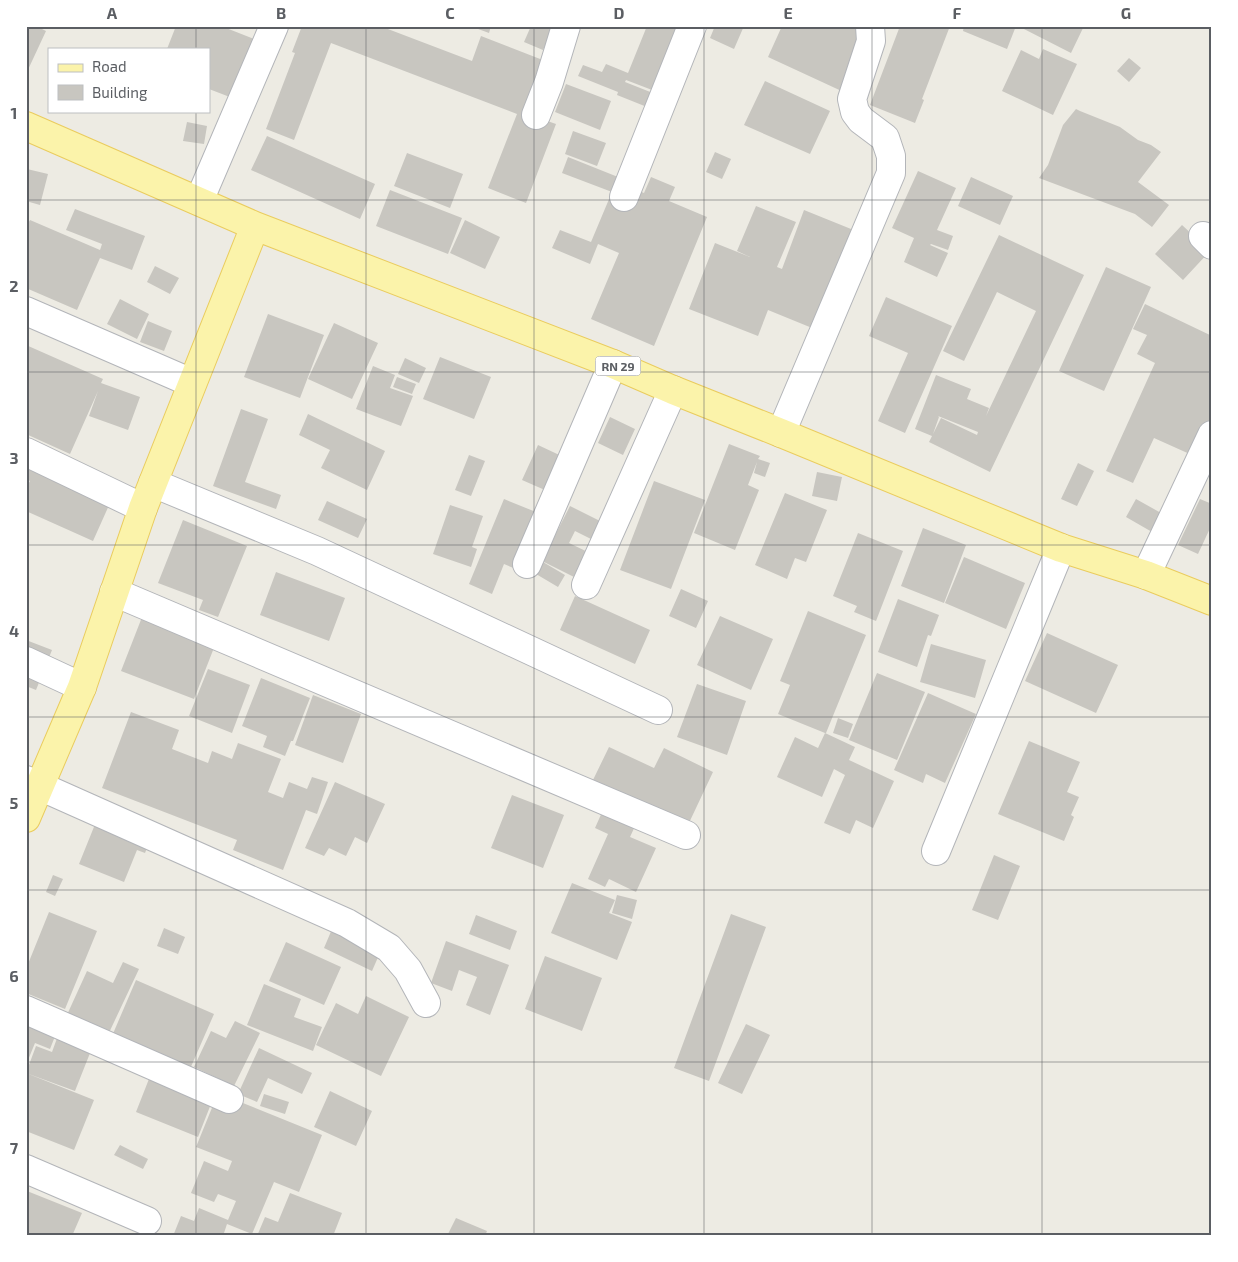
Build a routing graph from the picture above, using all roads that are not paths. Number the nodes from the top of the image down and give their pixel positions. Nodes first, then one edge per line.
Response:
1 (274, 26) edge
2 (566, 26) edge
3 (692, 26) edge
4 (870, 26) edge
5 (536, 115) dead end
6 (26, 126) edge
7 (624, 197) dead end
8 (200, 201) junction
9 (255, 226) junction
10 (26, 311) edge
11 (613, 364) junction
12 (192, 383) junction
13 (673, 390) junction
14 (781, 433) junction
15 (1212, 435) edge
16 (26, 452) edge
17 (153, 483) junction
18 (143, 508) junction
19 (1061, 548) junction
20 (527, 564) dead end
21 (1146, 576) junction
22 (586, 585) dead end
23 (114, 592) junction
24 (1212, 601) edge
25 (26, 661) edge
26 (82, 687) junction
27 (658, 710) dead end
28 (33, 783) edge
29 (26, 818) edge
30 (686, 835) dead end
31 (936, 851) dead end
32 (426, 1003) dead end
33 (26, 1010) edge
34 (229, 1099) dead end
35 (26, 1169) edge
36 (147, 1221) dead end

1 - 8 street
2 - 5 street
3 - 7 street
4 - 14 street
6 - 8 main road, RN 29
8 - 9 main road, RN 29
9 - 11 main road, RN 29
9 - 12 main road
10 - 12 street
11 - 13 main road, RN 29
11 - 20 street
12 - 17 main road
13 - 14 main road, RN 29
13 - 22 street
14 - 19 main road, RN 29
15 - 21 street
16 - 18 street
17 - 18 main road
17 - 27 street
18 - 23 main road
19 - 21 main road, RN 29
19 - 31 street
21 - 24 main road, RN 29
23 - 26 main road
23 - 30 street
25 - 26 street
26 - 28 main road
28 - 29 main road
28 - 32 street
33 - 34 street
35 - 36 street

